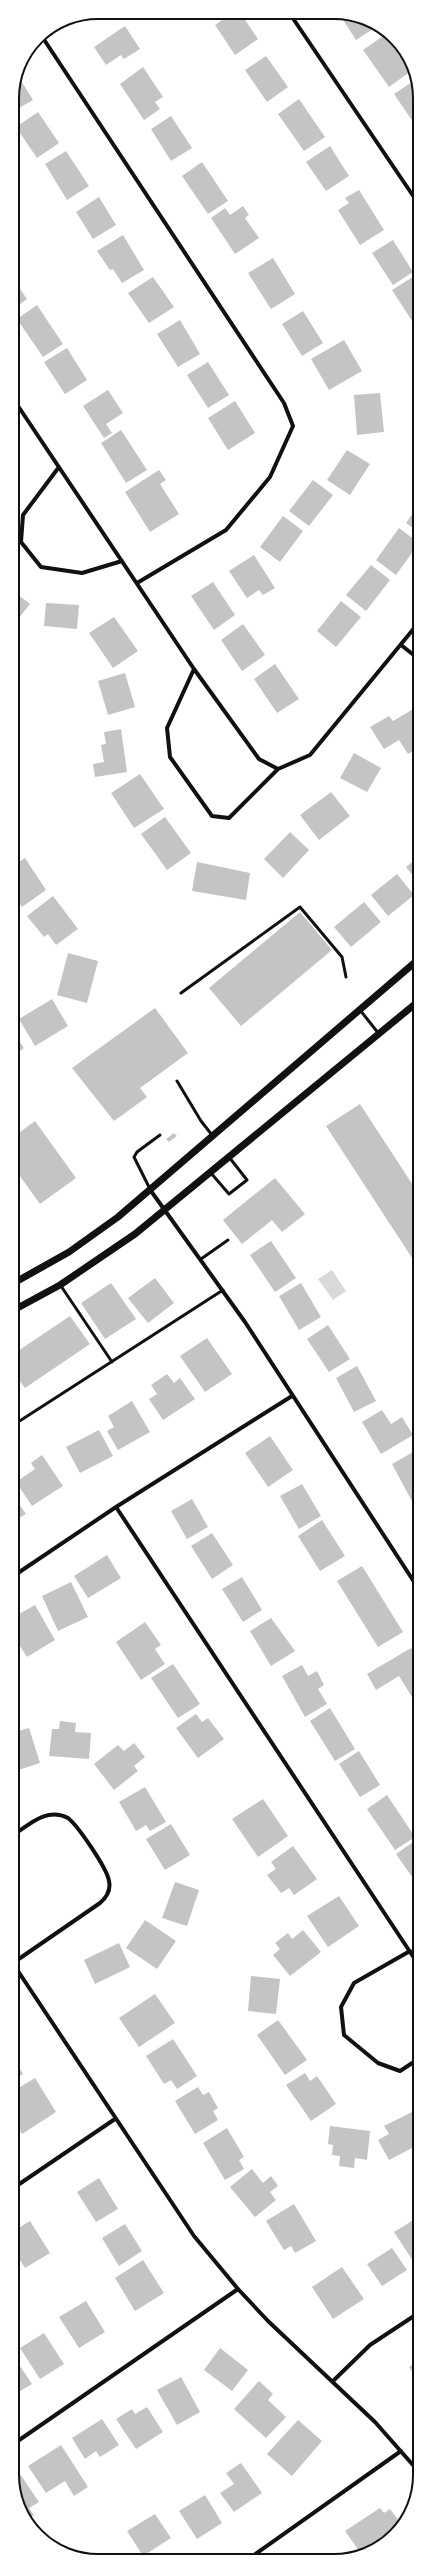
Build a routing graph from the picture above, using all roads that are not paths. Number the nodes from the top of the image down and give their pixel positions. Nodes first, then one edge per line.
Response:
1 (293, 19) edge
2 (44, 40) edge
3 (413, 196) edge
4 (19, 407) edge
5 (59, 467) junction
6 (122, 561) junction
7 (137, 584) junction
8 (413, 630) edge
9 (401, 645) junction
10 (413, 654) edge
11 (194, 669) junction
12 (278, 769) junction
13 (413, 964) edge
14 (346, 976) dead end
15 (181, 993) dead end
16 (413, 1006) edge
17 (359, 1009) junction
18 (379, 1034) junction
19 (177, 1081) dead end
20 (160, 1135) dead end
21 (214, 1136) junction
22 (230, 1157) junction
23 (210, 1172) junction
24 (151, 1191) junction
25 (165, 1209) junction
26 (228, 1240) dead end
27 (201, 1259) junction
28 (19, 1280) edge
29 (60, 1285) junction
30 (223, 1290) junction
31 (19, 1307) edge
32 (112, 1362) junction
33 (292, 1396) junction
34 (19, 1421) edge
35 (116, 1507) junction
36 (19, 1572) edge
37 (413, 1580) edge
38 (19, 1832) edge
39 (410, 1951) junction
40 (413, 1956) edge
41 (19, 1958) edge
42 (19, 1974) edge
43 (413, 2063) edge
44 (115, 2119) junction
45 (19, 2184) edge
46 (238, 2289) junction
47 (413, 2317) edge
48 (333, 2381) junction
49 (19, 2440) edge
50 (401, 2451) junction
51 (413, 2464) edge
52 (256, 2554) edge

1 - 3 street
2 - 7 street
4 - 5 street
5 - 6 street
5 - 6 street
6 - 7 street
7 - 11 street
8 - 9 street
9 - 10 street
9 - 12 street
11 - 12 street
11 - 12 street
13 - 17 street
14 - 15 lane
16 - 18 street
17 - 18 lane
17 - 21 street
18 - 22 street
19 - 21 lane
20 - 24 lane
21 - 24 street
22 - 23 street
22 - 23 lane
23 - 25 street
24 - 25 street
24 - 28 street
25 - 27 street
25 - 29 street
26 - 27 lane
27 - 30 street
29 - 31 street
29 - 32 lane
30 - 32 lane
30 - 33 street
32 - 34 lane
33 - 35 street
33 - 37 street
35 - 36 street
35 - 39 street
38 - 41 street
39 - 40 street
39 - 43 street
42 - 44 street
44 - 45 street
44 - 46 street
46 - 48 street
46 - 49 street
47 - 48 street
48 - 50 street
50 - 51 street
50 - 52 street

